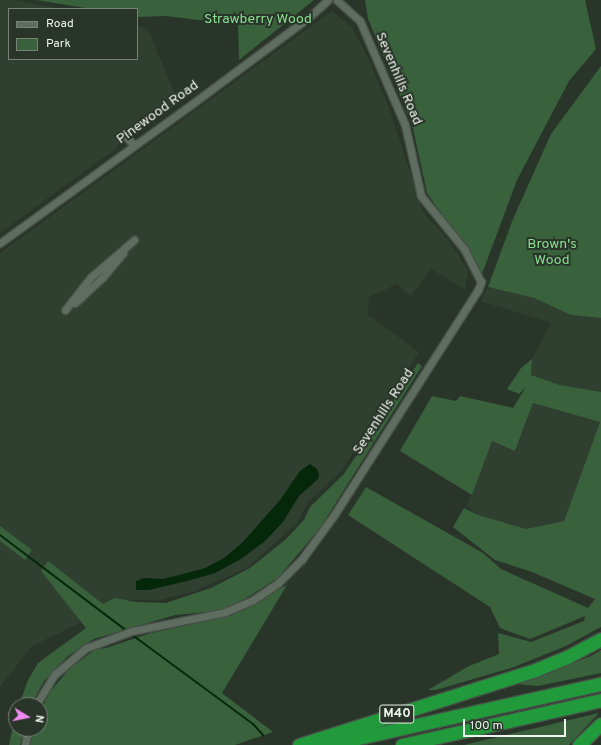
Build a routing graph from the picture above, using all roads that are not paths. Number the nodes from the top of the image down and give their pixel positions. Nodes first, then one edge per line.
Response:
1 (328, 0) edge
2 (337, 0) edge
3 (126, 136) dead end
4 (134, 145) junction
5 (0, 243) edge
6 (65, 310) joint
7 (601, 639) edge
8 (601, 684) edge
9 (41, 697) edge
10 (597, 701) edge
11 (601, 724) edge
12 (299, 745) edge
13 (327, 745) edge
14 (402, 745) edge
15 (579, 745) edge

1 - 4 street, Pinewood Road
2 - 9 street, Sevenhills Road
3 - 4 street
4 - 5 street, Pinewood Road
6 - 6 street
7 - 12 highway, M40
8 - 13 highway
10 - 14 highway
11 - 15 highway

